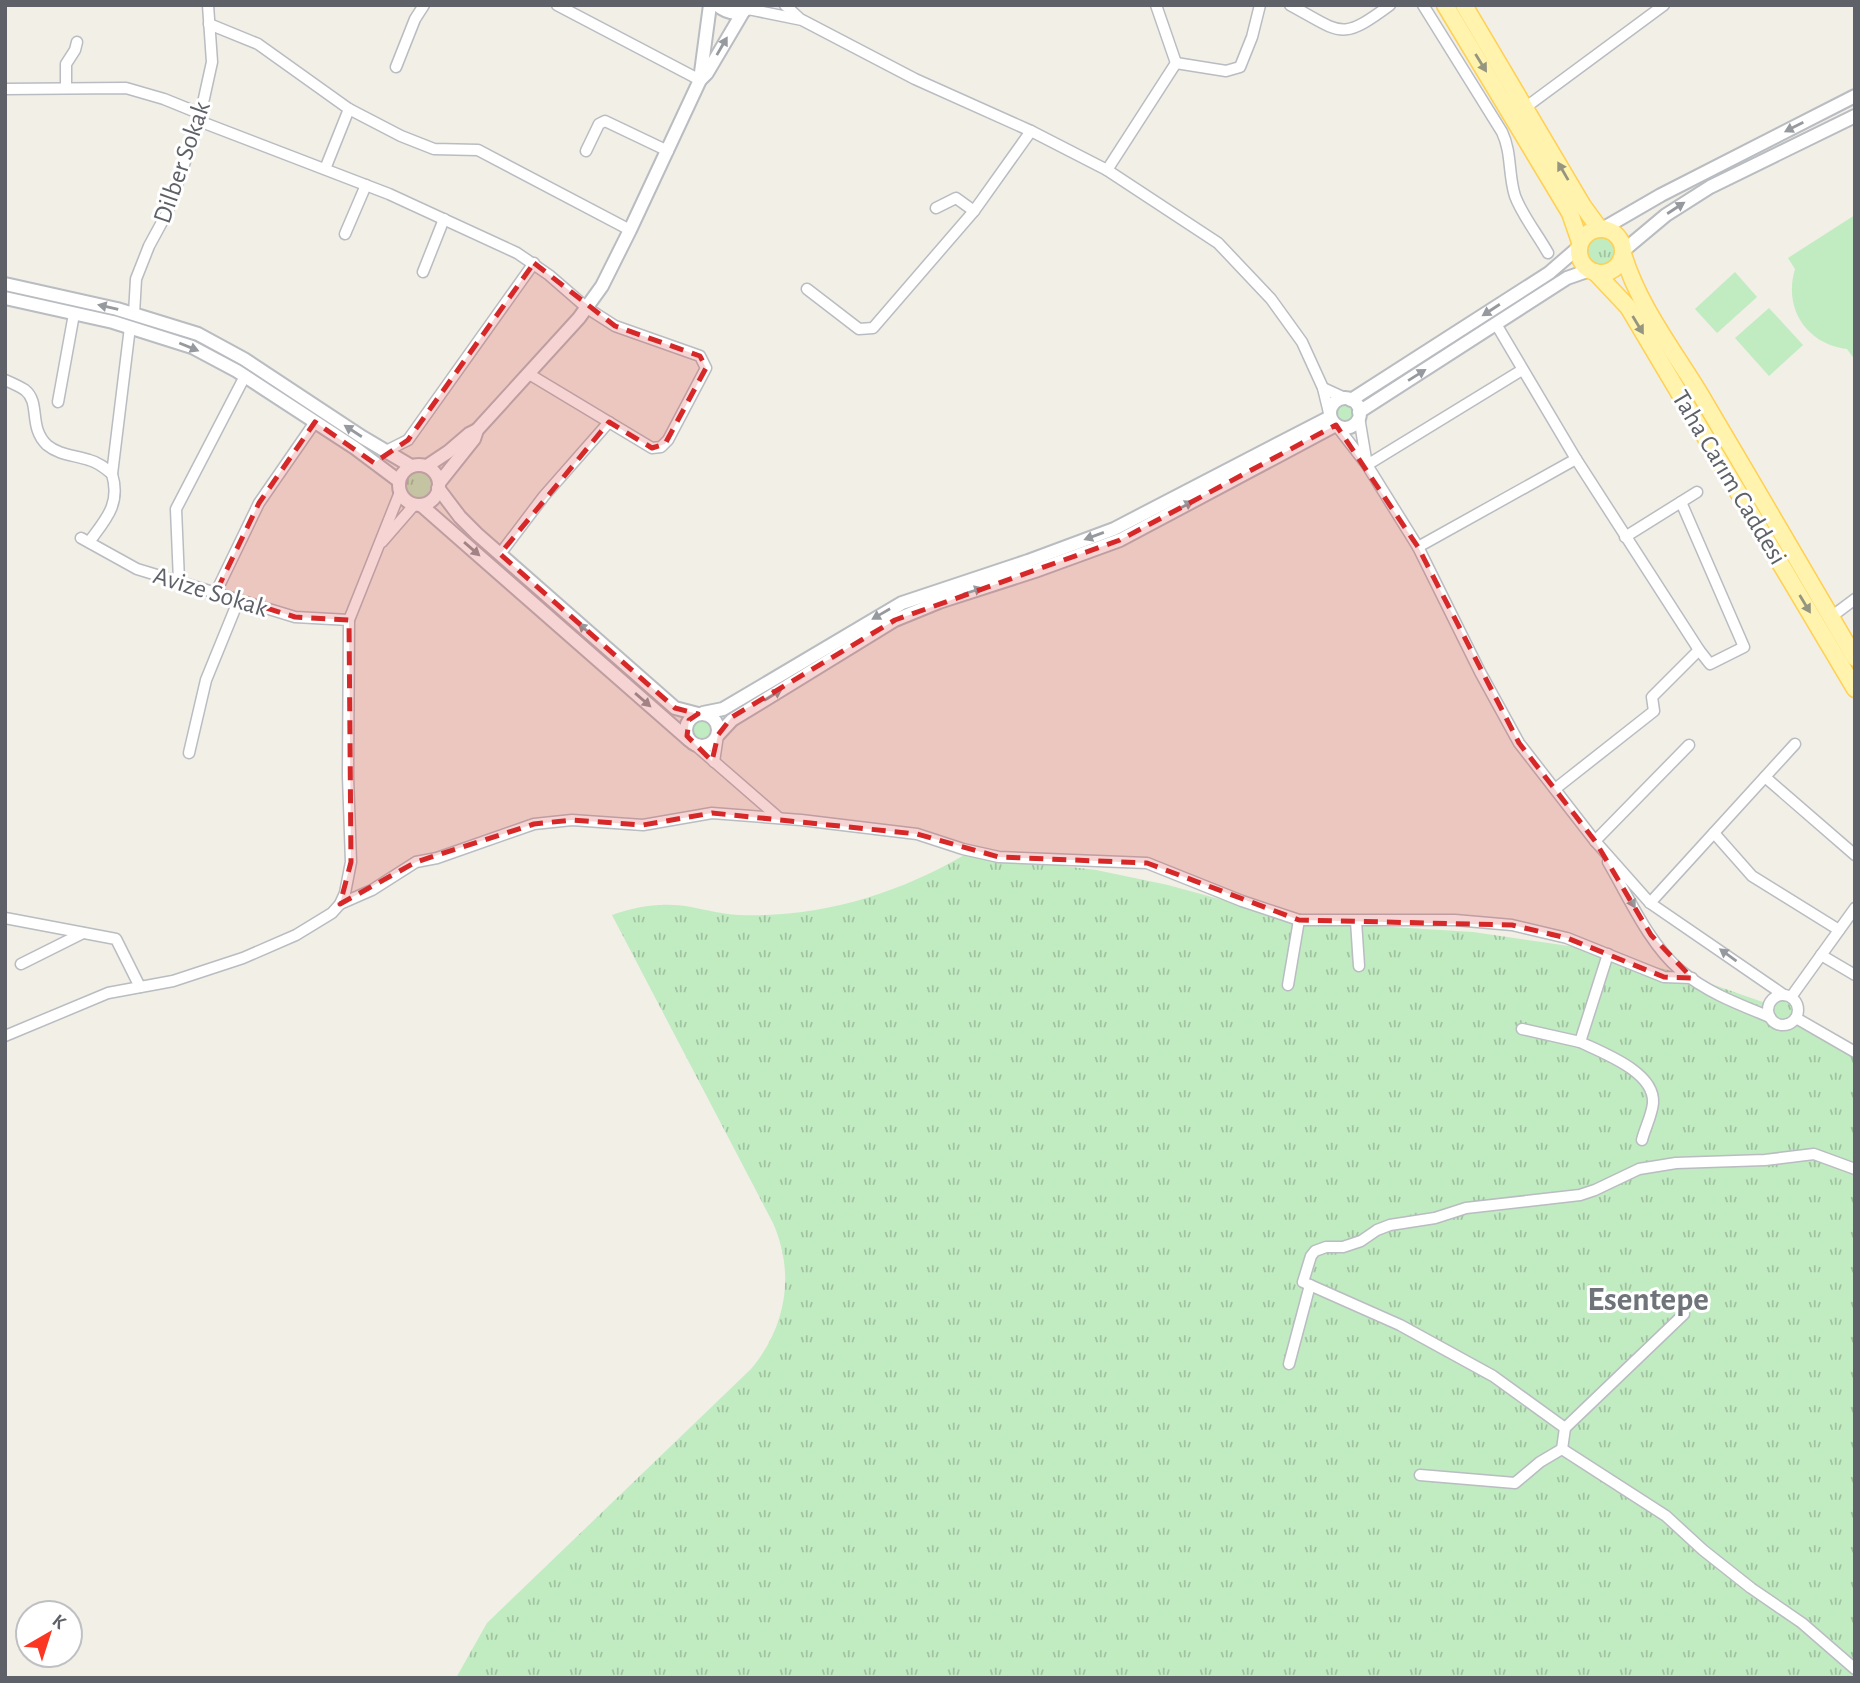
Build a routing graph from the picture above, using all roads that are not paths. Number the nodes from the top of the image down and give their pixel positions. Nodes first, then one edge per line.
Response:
1 (208, 5) edge
2 (424, 5) edge
3 (710, 5) edge
4 (717, 5) edge
5 (785, 5) edge
6 (1156, 5) edge
7 (1260, 5) edge
8 (1290, 5) edge
9 (1390, 5) edge
10 (1423, 5) edge
11 (1445, 5) edge
12 (1464, 5) edge
13 (1664, 5) edge
14 (562, 6) edge
15 (748, 9) edge
16 (802, 20) junction
17 (209, 24) junction
18 (77, 42) dead end
19 (1176, 63) junction
20 (396, 67) dead end
21 (700, 80) junction
22 (66, 88) junction
23 (5, 89) edge
24 (1855, 96) edge
25 (1526, 107) junction
26 (349, 109) junction
27 (1855, 116) edge
28 (200, 118) junction
29 (1031, 131) junction
30 (668, 151) junction
31 (586, 152) dead end
32 (324, 169) junction
33 (1107, 170) junction
34 (366, 185) junction
35 (936, 208) dead end
36 (974, 211) junction
37 (444, 219) junction
38 (1602, 228) junction
39 (631, 230) junction
40 (345, 234) dead end
41 (1580, 245) junction
42 (1623, 252) junction
43 (1548, 253) dead end
44 (534, 263) junction
45 (1593, 271) junction
46 (423, 272) dead end
47 (5, 284) edge
48 (807, 289) dead end
49 (5, 298) edge
50 (587, 308) junction
51 (74, 313) junction
52 (132, 321) junction
53 (1496, 324) junction
54 (1522, 370) junction
55 (528, 374) junction
56 (245, 376) junction
57 (5, 380) edge
58 (1323, 388) junction
59 (1349, 400) junction
60 (58, 402) dead end
61 (1359, 414) junction
62 (1333, 421) junction
63 (315, 422) junction
64 (609, 422) junction
65 (477, 430) junction
66 (386, 451) junction
67 (1576, 459) junction
68 (1367, 465) junction
69 (411, 466) junction
70 (427, 466) junction
71 (112, 474) junction
72 (438, 485) junction
73 (399, 487) junction
74 (1697, 492) dead end
75 (1681, 502) junction
76 (418, 505) junction
77 (1625, 537) junction
78 (85, 540) joint
79 (1418, 547) junction
80 (377, 548) junction
81 (500, 554) junction
82 (179, 581) junction
83 (216, 592) junction
84 (1855, 598) edge
85 (239, 599) junction
86 (1831, 617) junction
87 (349, 620) junction
88 (1699, 650) junction
89 (1855, 658) edge
90 (1855, 689) edge
91 (700, 713) junction
92 (718, 735) junction
93 (691, 742) junction
94 (1795, 744) dead end
95 (1689, 745) dead end
96 (189, 753) dead end
97 (714, 762) junction
98 (1765, 777) junction
99 (1555, 789) junction
100 (779, 818) junction
101 (1714, 833) junction
102 (1595, 841) junction
103 (1855, 855) edge
104 (1650, 903) junction
105 (340, 904) junction
106 (1855, 908) edge
107 (5, 918) edge
108 (1299, 920) junction
109 (1356, 921) junction
110 (1839, 930) junction
111 (83, 933) junction
112 (1608, 954) junction
113 (1821, 955) junction
114 (21, 964) dead end
115 (1359, 966) dead end
116 (1855, 975) edge
117 (1692, 978) junction
118 (1288, 985) dead end
119 (140, 987) junction
120 (1787, 996) junction
121 (1770, 1017) junction
122 (1796, 1018) junction
123 (1522, 1029) dead end
124 (5, 1035) edge
125 (1580, 1042) junction
126 (1855, 1052) edge
127 (1642, 1140) dead end
128 (1855, 1169) edge
129 (1310, 1285) junction
130 (1684, 1314) dead end
131 (1289, 1364) dead end
132 (1565, 1428) junction
133 (1562, 1449) junction
134 (1420, 1475) dead end
135 (1855, 1669) edge

1 - 17 street, Dilber Sokak
2 - 20 street
3 - 21 street
4 - 15 street
5 - 16 street
6 - 19 street
7 - 19 street
8 - 9 street
10 - 43 street
11 -> 41 main road
12 - 25 main road
13 - 25 street
14 - 21 street
15 - 16 street
21 -> 15 street
16 - 29 street
17 - 26 street
17 - 28 street, Dilber Sokak
18 - 22 street
19 - 33 street
21 - 30 street
22 - 23 street
22 - 28 street
24 -> 38 street
38 -> 25 main road
26 - 32 street
26 - 39 street
42 -> 27 street
28 - 32 street
28 - 52 street, Dilber Sokak
29 - 33 street
29 - 36 street
30 - 31 street
30 - 39 street
32 - 34 street
33 - 58 street
34 - 37 street
34 - 40 street
35 - 36 street
36 - 48 street
37 - 44 street
37 - 46 street
38 - 41 main road
38 - 42 main road
39 - 50 street
41 - 45 main road
41 -> 59 street
42 - 45 main road
42 - 86 main road, Taha Carım Caddesi
44 - 50 street
44 - 66 street
45 - 53 street
45 -> 90 main road, Taha Carım Caddesi
52 -> 47 street
49 - 51 street
50 - 55 street
50 - 64 street
51 - 52 street
51 - 60 street
52 -> 56 street
66 -> 52 street
52 - 71 street, Dilber Sokak
53 - 54 street
61 -> 53 street
54 - 67 street
54 - 68 street
55 - 64 street
55 - 65 street
56 - 63 street
56 - 82 street
57 - 71 street
58 - 59 street
58 - 62 street
59 - 61 street
59 - 62 street
61 - 62 street
61 - 68 street
62 - 68 street
62 -> 91 street
92 -> 62 street
63 - 73 street
63 - 83 street
64 - 81 street
65 - 70 street
65 - 72 street
66 - 69 street
67 - 77 street
67 - 79 street
68 - 79 street
69 - 70 street
69 - 73 street
70 - 72 street
71 - 78 street, Dilber Sokak
72 - 76 street
72 - 81 street
73 - 76 street
73 - 80 street
74 - 75 street
75 - 77 street
75 - 88 street
76 - 80 street
76 -> 93 street
77 - 88 street
78 - 82 street, Avize Sokak
79 - 99 street
80 - 87 street
91 -> 81 street
82 - 83 street, Avize Sokak
83 - 85 street, Avize Sokak
84 - 86 street
85 - 87 street, Avize Sokak
85 - 96 street
86 - 89 main road, Taha Carım Caddesi
87 - 105 street
88 - 99 street
91 - 92 street
91 - 93 street
92 - 93 street
92 - 97 street
93 - 97 street
94 - 98 street
95 - 102 street
97 - 100 street
98 - 101 street
98 - 103 street
99 - 102 street
100 - 105 street
100 - 108 street
101 - 104 street
101 - 110 street
102 - 104 street
102 -> 117 street
120 -> 104 street
105 - 119 street
106 - 110 street
107 - 111 street
108 - 109 street
108 - 118 street
109 - 112 street
109 - 115 street
110 - 113 street
111 - 114 street
111 - 119 street
112 - 117 street
112 - 125 street
113 - 116 street
113 - 120 street
117 - 121 street
119 - 124 street
120 - 121 street
120 - 122 street
121 - 122 street
122 - 126 street
123 - 125 street
125 - 127 street
128 - 129 street
129 - 131 street
129 - 132 street
130 - 132 street
132 - 133 street
133 - 134 street
133 - 135 street

